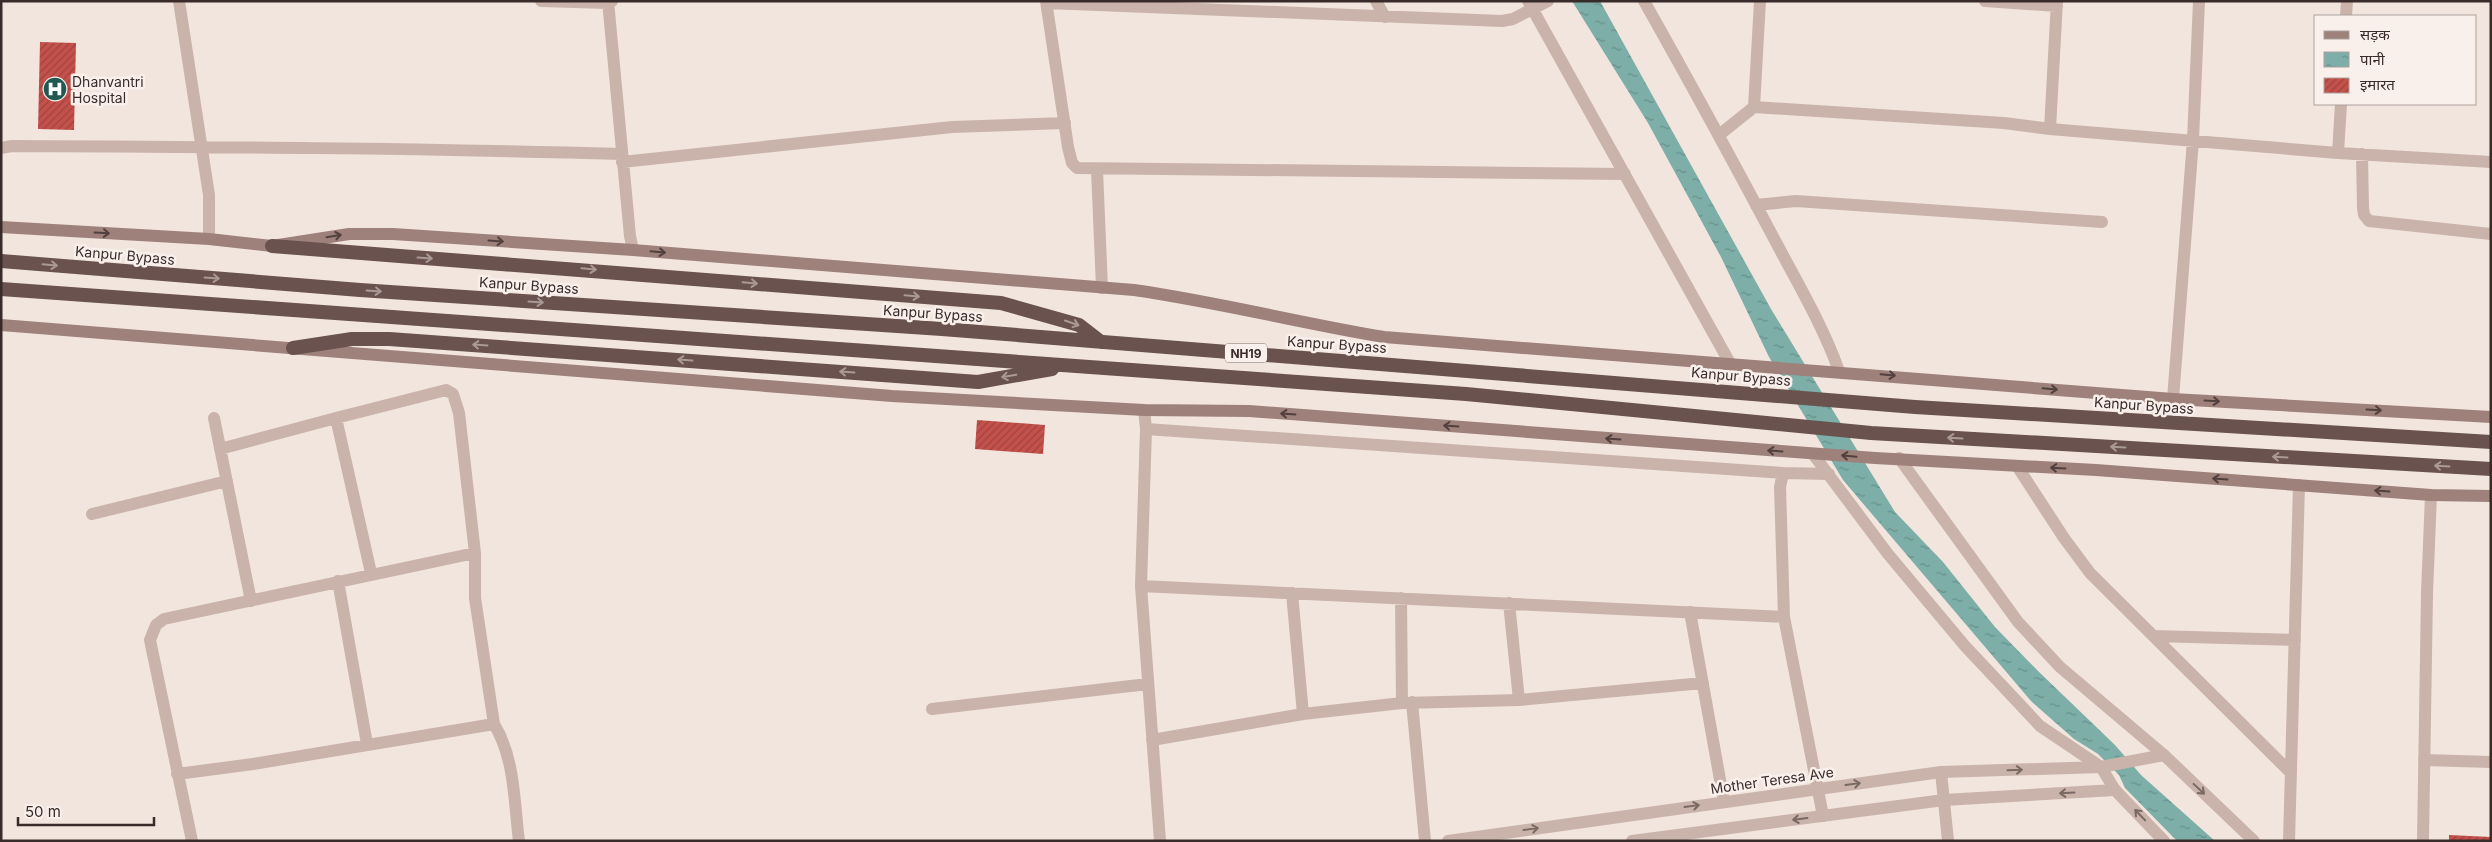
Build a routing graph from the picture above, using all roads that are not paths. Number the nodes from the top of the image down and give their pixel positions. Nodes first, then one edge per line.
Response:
1 (179, 1) edge
2 (541, 1) edge
3 (1376, 1) edge
4 (1548, 1) edge
5 (1644, 1) edge
6 (1760, 1) edge
7 (1985, 1) edge
8 (2199, 1) edge
9 (2347, 1) edge
10 (609, 2) edge
11 (1046, 2) edge
12 (2057, 4) edge
13 (1530, 6) edge
14 (2346, 15) edge
15 (1385, 17) junction
16 (2341, 105) edge
17 (1754, 107) junction
18 (1064, 123) junction
19 (2050, 129) junction
20 (1718, 135) junction
21 (2193, 140) junction
22 (202, 147) junction
23 (1, 148) edge
24 (2338, 152) junction
25 (2362, 154) junction
26 (622, 158) junction
27 (2491, 162) edge
28 (1097, 170) junction
29 (1625, 174) junction
30 (1756, 205) junction
31 (2102, 222) dead end
32 (1, 227) edge
33 (2491, 234) edge
34 (209, 240) junction
35 (272, 246) junction
36 (634, 250) junction
37 (1, 261) edge
38 (1102, 288) junction
39 (1, 289) edge
40 (1, 325) edge
41 (1101, 342) junction
42 (293, 348) junction
43 (1074, 365) junction
44 (1731, 365) junction
45 (1839, 371) junction
46 (2173, 399) junction
47 (1144, 410) junction
48 (2491, 417) edge
49 (214, 418) dead end
50 (336, 418) junction
51 (1146, 428) junction
52 (2491, 442) edge
53 (220, 449) junction
54 (1818, 454) junction
55 (1899, 458) junction
56 (2017, 466) junction
57 (2491, 469) edge
58 (1783, 473) junction
59 (1829, 474) junction
60 (227, 481) junction
61 (2299, 485) junction
62 (2431, 495) junction
63 (2491, 496) edge
64 (92, 514) dead end
65 (475, 552) junction
66 (371, 573) junction
67 (338, 581) junction
68 (1141, 586) junction
69 (1292, 593) junction
70 (1401, 598) junction
71 (251, 601) junction
72 (1509, 603) junction
73 (1690, 612) junction
74 (1784, 617) junction
75 (2154, 636) junction
76 (2295, 640) junction
77 (1703, 683) junction
78 (1148, 684) junction
79 (1519, 700) junction
80 (1407, 702) junction
81 (932, 710) dead end
82 (1302, 714) junction
83 (494, 724) junction
84 (1152, 740) junction
85 (367, 744) junction
86 (2164, 755) junction
87 (2424, 760) junction
88 (2491, 762) edge
89 (2104, 765) junction
90 (1941, 772) junction
91 (2291, 773) junction
92 (177, 774) junction
93 (1817, 788) junction
94 (2115, 790) junction
95 (1944, 800) junction
96 (1724, 802) junction
97 (1822, 816) junction
98 (192, 841) edge
99 (519, 841) edge
100 (1160, 841) edge
101 (1425, 841) edge
102 (1448, 841) edge
103 (1632, 841) edge
104 (1948, 841) edge
105 (2164, 841) edge
106 (2254, 841) edge
107 (2289, 841) edge
108 (2423, 841) edge

1 - 22 street
2 - 10 street
3 - 15 street
4 - 13 street
5 - 20 street
6 - 17 street
7 - 12 street
8 - 21 street
9 - 14 street
10 - 26 street
11 - 15 street
11 - 18 street
12 - 19 street
13 - 15 street
13 - 29 street
16 - 24 street
17 - 19 street
17 - 20 street
18 - 26 street
18 - 28 street
19 - 21 street
20 - 30 street
21 - 24 street
21 - 46 street
22 - 23 street
22 - 26 street
22 - 34 street
24 - 25 street
25 - 27 street
25 - 33 street
26 - 36 street
28 - 29 street
28 - 38 street
29 - 44 street
30 - 31 street
30 - 45 street
32 -> 34 main road
34 - 35 main road
35 -> 36 main road
35 -> 41 highway
36 -> 38 main road
37 -> 41 highway, Kanpur Bypass / NH19
38 - 44 main road
39 - 43 highway, NH19
40 - 42 main road
41 - 52 highway, Kanpur Bypass / NH19
43 -> 42 highway
42 - 47 main road
57 -> 43 highway, NH19
44 - 45 main road
45 -> 46 main road
46 -> 48 main road
47 - 51 street
54 -> 47 main road
49 - 53 street
50 - 53 street
50 - 65 street
50 - 66 street
51 - 58 street
51 - 68 street
53 - 60 street
55 -> 54 main road
54 - 59 street
55 - 56 main road
55 - 86 street
61 -> 56 main road
56 - 75 street
58 - 59 street
58 - 74 street
59 - 89 street
60 - 64 street
60 - 71 street
62 -> 61 main road
61 - 76 street
62 - 63 main road
62 - 87 street
65 - 66 street
65 - 83 street
66 - 67 street
67 - 71 street
67 - 85 street
68 - 69 street
68 - 78 street
69 - 70 street
69 - 82 street
70 - 72 street
70 - 80 street
71 - 92 street
72 - 73 street
72 - 79 street
73 - 74 street
73 - 77 street
74 - 93 street
75 - 76 street
75 - 91 street
76 - 91 street
77 - 79 street
77 - 96 street
78 - 81 street
78 - 84 street
79 - 80 street
80 - 82 street
80 - 101 street
82 - 84 street
83 - 85 street
83 - 99 street
84 - 100 street
85 - 92 street
86 - 89 street, Mother Teresa Ave
86 -> 106 street
87 - 88 street
87 - 108 street
90 -> 89 street, Mother Teresa Ave
89 - 94 street
93 -> 90 street, Mother Teresa Ave
90 - 95 street
91 - 107 street
92 - 98 street
93 - 96 street, Mother Teresa Ave
93 - 97 street
94 -> 95 street
105 -> 94 street
95 - 97 street
95 - 104 street
102 -> 96 street, Mother Teresa Ave
97 -> 103 street

